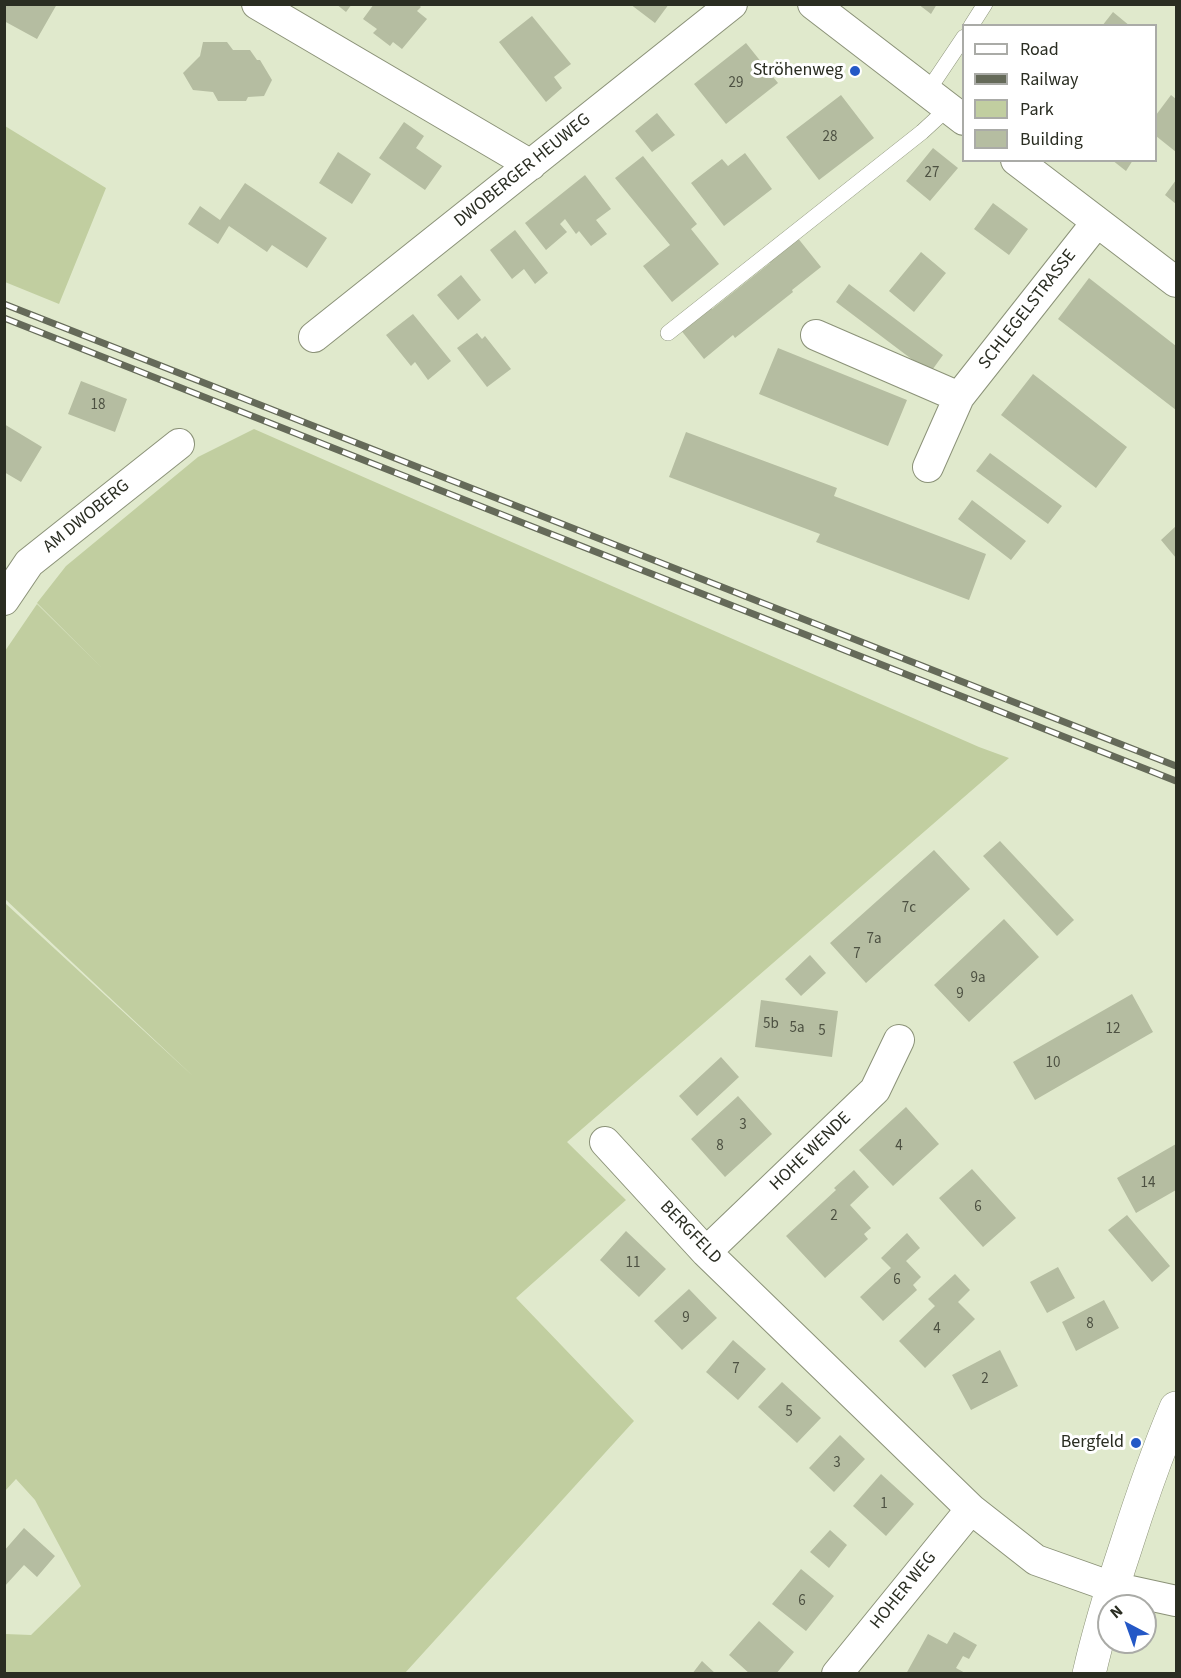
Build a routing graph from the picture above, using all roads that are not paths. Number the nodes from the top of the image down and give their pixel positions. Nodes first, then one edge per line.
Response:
1 (257, 4) edge
2 (732, 4) edge
3 (813, 4) edge
4 (985, 4) edge
5 (972, 24) edge
6 (962, 41) edge
7 (946, 107) edge
8 (1019, 162) edge
9 (531, 165) junction
10 (1097, 222) junction
11 (1176, 282) edge
12 (668, 333) dead end
13 (816, 335) dead end
14 (314, 337) dead end
15 (959, 397) junction
16 (179, 444) dead end
17 (928, 467) dead end
18 (4, 600) edge
19 (899, 1040) dead end
20 (605, 1142) dead end
21 (706, 1252) junction
22 (1176, 1408) edge
23 (971, 1509) junction
24 (1112, 1587) junction
25 (1176, 1601) edge
26 (837, 1674) edge
27 (1089, 1674) edge

1 - 9 street
2 - 9 street, DWOBERGER HEUWEG
3 - 7 street
4 - 5 lane
6 - 7 lane
7 - 12 lane
8 - 10 street
9 - 14 street, DWOBERGER HEUWEG
10 - 11 street
10 - 15 street, SCHLEGELSTRASSE
13 - 15 street
15 - 17 street, SCHLEGELSTRASSE
16 - 18 street, AM DWOBERG
19 - 21 street, HOHE WENDE
20 - 21 street, BERGFELD
21 - 23 street, BERGFELD
22 - 24 street
23 - 24 street, BERGFELD
23 - 26 street, HOHER WEG
24 - 25 street, BERGFELD
24 - 27 street

